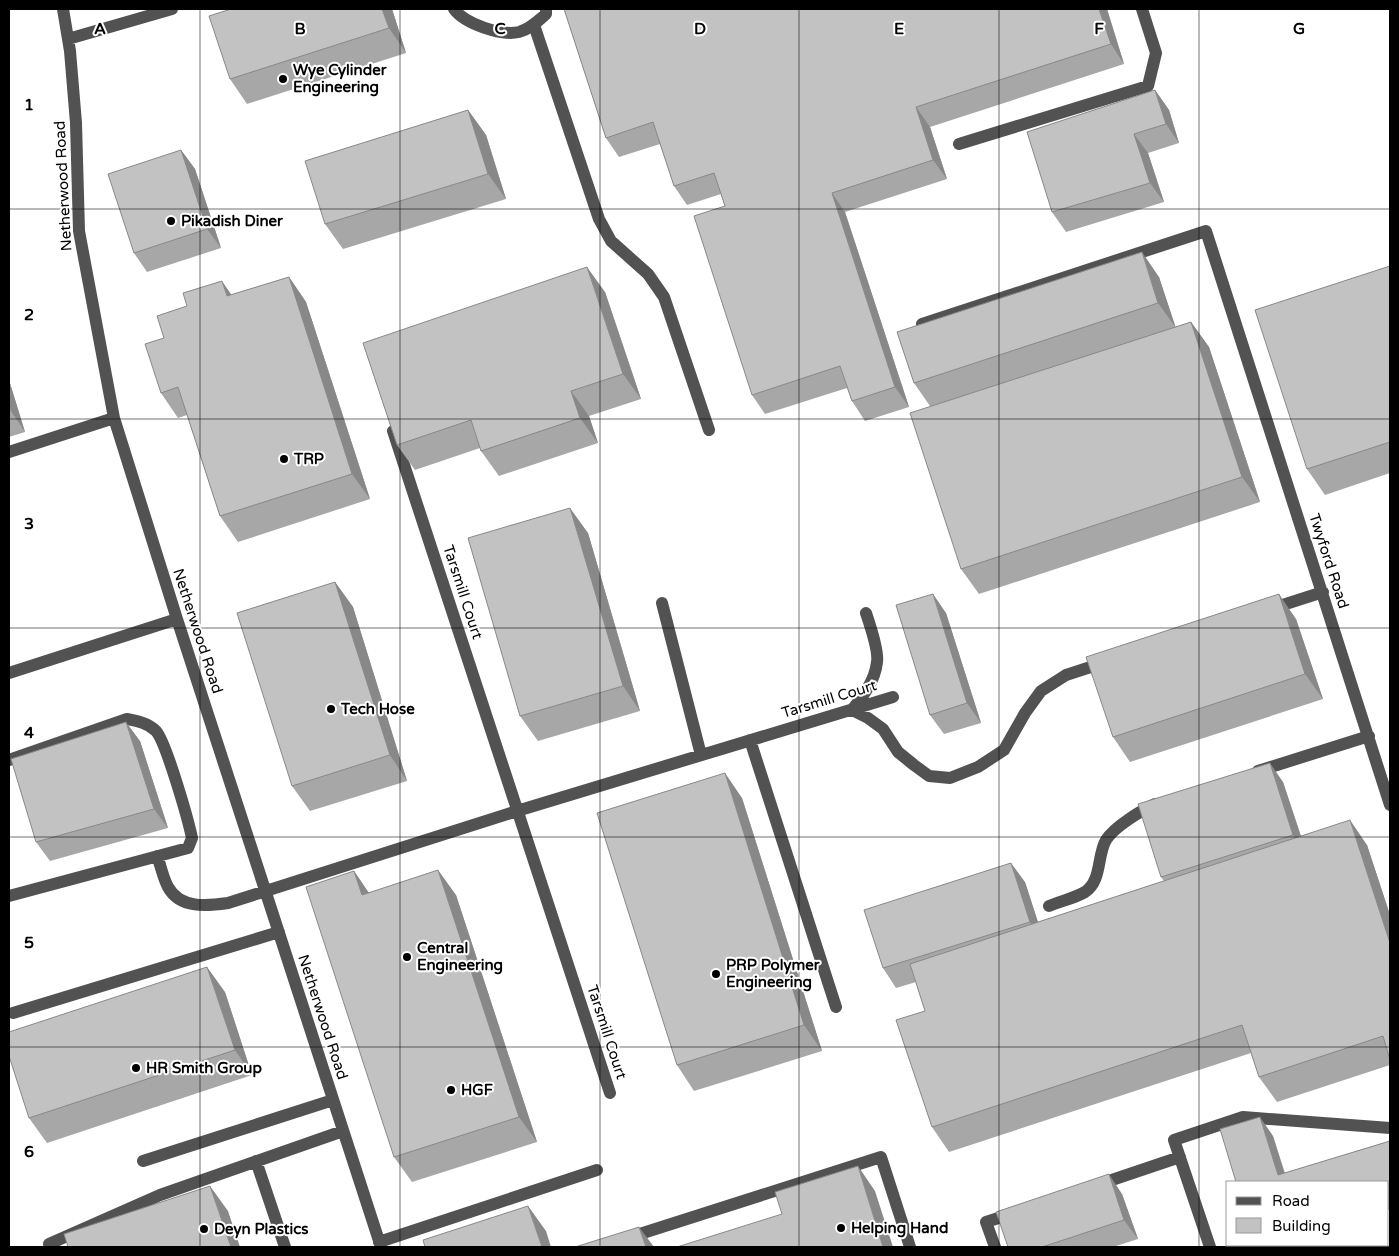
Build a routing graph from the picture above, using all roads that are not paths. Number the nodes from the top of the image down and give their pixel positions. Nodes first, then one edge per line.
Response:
1 (63, 9) edge
2 (172, 9) edge
3 (454, 9) edge
4 (546, 9) edge
5 (1142, 9) edge
6 (534, 25) junction
7 (68, 39) junction
8 (959, 144) dead end
9 (922, 324) edge
10 (114, 418) junction
11 (390, 420) edge
12 (709, 430) dead end
13 (9, 452) edge
14 (1323, 592) junction
15 (662, 603) dead end
16 (866, 613) dead end
17 (1258, 613) edge
18 (177, 619) junction
19 (1121, 657) edge
20 (9, 674) edge
21 (892, 697) dead end
22 (852, 710) junction
23 (1369, 736) junction
24 (750, 740) junction
25 (700, 755) junction
26 (9, 760) edge
27 (1248, 774) edge
28 (1165, 800) edge
29 (1390, 806) edge
30 (517, 811) junction
31 (157, 856) junction
32 (266, 892) junction
33 (9, 896) edge
34 (1050, 906) dead end
35 (279, 932) junction
36 (836, 1007) dead end
37 (13, 1012) dead end
38 (610, 1093) dead end
39 (333, 1100) junction
40 (1390, 1128) edge
41 (343, 1131) junction
42 (1180, 1157) junction
43 (143, 1161) dead end
44 (256, 1161) junction
45 (597, 1170) dead end
46 (1088, 1188) edge
47 (1023, 1210) edge
48 (380, 1245) edge
49 (50, 1247) edge
50 (285, 1247) edge
51 (599, 1247) edge
52 (910, 1247) edge
53 (995, 1247) edge
54 (1210, 1247) edge

1 - 7 street, Netherwood Road
2 - 7 street
3 - 6 street
4 - 6 street
5 - 8 street
6 - 12 street
7 - 10 street, Netherwood Road
9 - 14 street, Twyford Road
10 - 13 street
10 - 18 street, Netherwood Road
11 - 30 street, Tarsmill Court
14 - 17 street
14 - 23 street, Twyford Road
15 - 25 street
16 - 22 street
18 - 20 street
18 - 32 street, Netherwood Road
19 - 22 street
21 - 22 street, Tarsmill Court
22 - 24 street, Tarsmill Court
23 - 27 street
23 - 29 street, Twyford Road
24 - 25 street, Tarsmill Court
24 - 36 street
25 - 30 street, Tarsmill Court
26 - 31 street
28 - 34 street
30 - 32 street, Tarsmill Court
30 - 38 street, Tarsmill Court
31 - 32 street, Tarsmill Court
31 - 33 street
32 - 35 street, Netherwood Road
35 - 37 street
35 - 39 street, Netherwood Road
39 - 41 street, Netherwood Road
39 - 43 street
40 - 42 street
41 - 44 street
41 - 48 street, Netherwood Road
42 - 46 street
42 - 54 street
44 - 49 street
44 - 50 street
45 - 48 street
47 - 53 street
51 - 52 street

